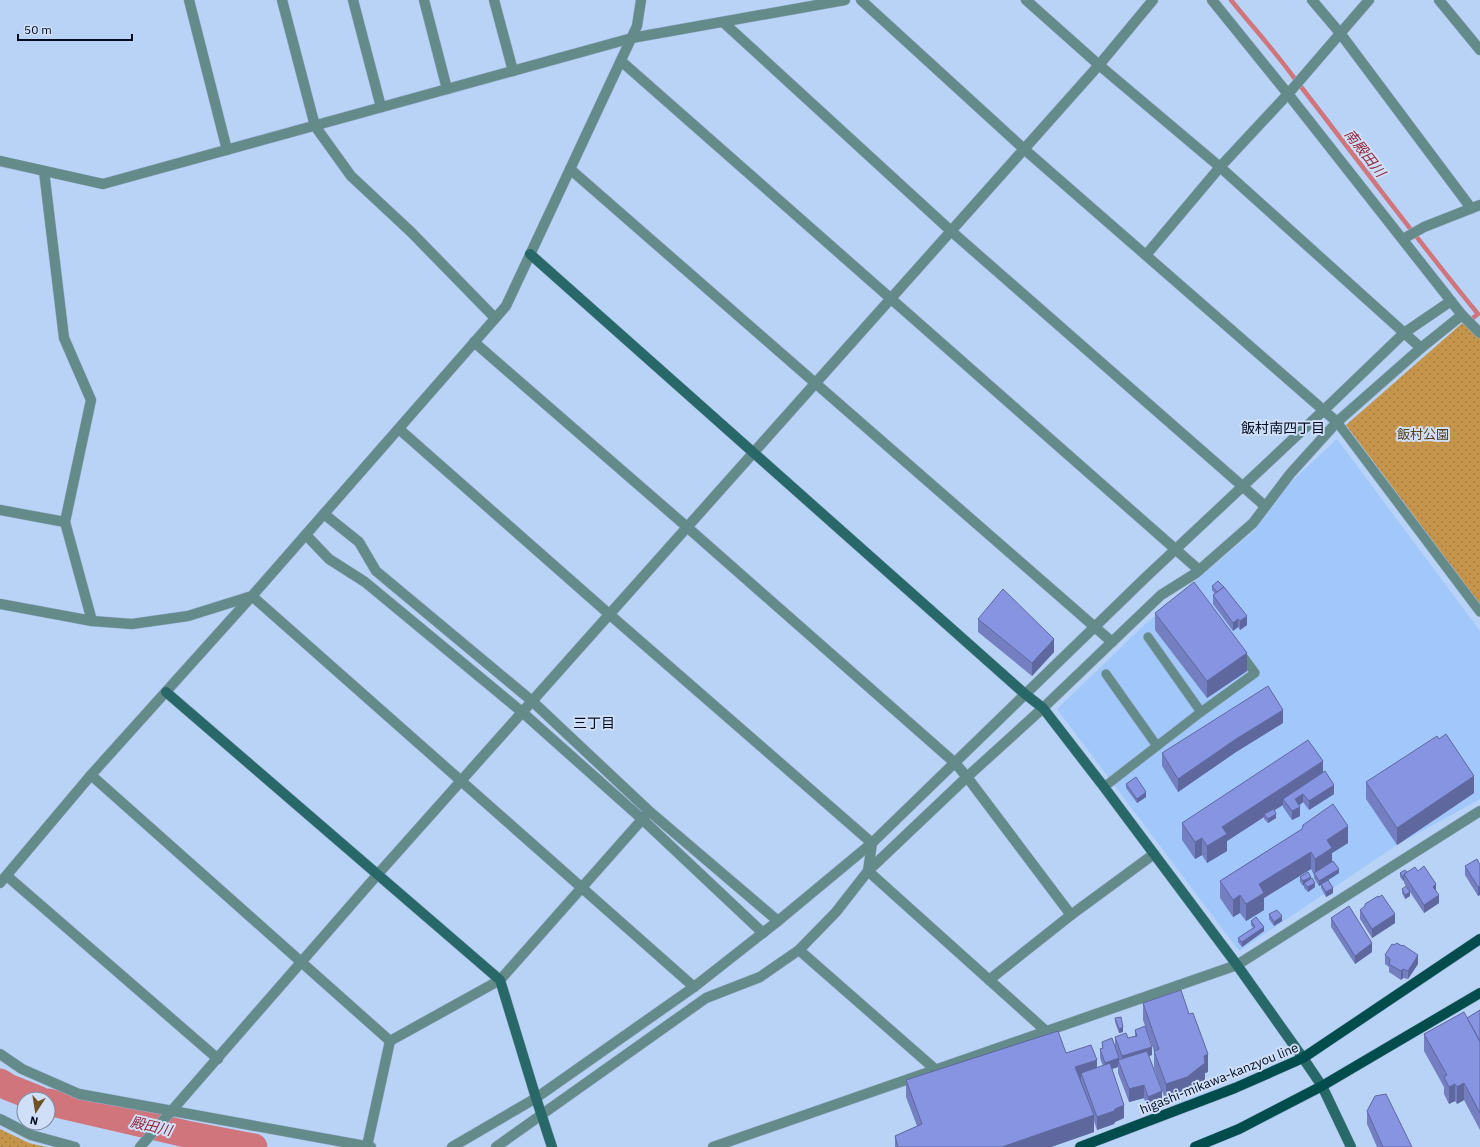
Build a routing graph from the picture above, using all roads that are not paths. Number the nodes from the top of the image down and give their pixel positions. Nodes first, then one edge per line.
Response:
1 (189, 0) edge
2 (282, 0) edge
3 (353, 0) edge
4 (424, 0) edge
5 (494, 0) edge
6 (641, 0) edge
7 (845, 0) edge
8 (861, 0) edge
9 (1026, 0) edge
10 (1153, 0) edge
11 (1212, 0) edge
12 (1312, 0) edge
13 (1369, 0) edge
14 (1439, 0) edge
15 (723, 22) junction
16 (1340, 33) junction
17 (632, 38) junction
18 (1480, 50) edge
19 (621, 61) junction
20 (1099, 65) junction
21 (513, 71) junction
22 (447, 89) junction
23 (1290, 92) junction
24 (381, 107) junction
25 (315, 126) junction
26 (1024, 149) junction
27 (227, 150) junction
28 (0, 161) edge
29 (1220, 166) junction
30 (570, 169) junction
31 (44, 171) junction
32 (1475, 207) edge
33 (951, 231) junction
34 (1405, 238) junction
35 (530, 254) junction
36 (1146, 255) junction
37 (890, 299) junction
38 (1451, 301) junction
39 (1462, 315) junction
40 (495, 318) junction
41 (1404, 333) junction
42 (1480, 333) edge
43 (474, 342) junction
44 (1421, 348) junction
45 (815, 383) junction
46 (1324, 410) junction
47 (1337, 422) junction
48 (399, 429) junction
49 (754, 452) junction
50 (1242, 486) junction
51 (1265, 506) junction
52 (0, 510) edge
53 (324, 514) junction
54 (65, 522) junction
55 (687, 527) junction
56 (306, 535) junction
57 (1176, 550) junction
58 (1199, 570) junction
59 (252, 596) junction
60 (0, 604) edge
61 (1480, 612) edge
62 (609, 614) junction
63 (92, 621) junction
64 (1094, 627) junction
65 (1148, 637) dead end
66 (1112, 642) junction
67 (1236, 648) edge
68 (1106, 674) dead end
69 (166, 692) junction
70 (1025, 694) junction
71 (532, 701) junction
72 (1043, 708) junction
73 (522, 712) junction
74 (1201, 712) junction
75 (1157, 746) junction
76 (955, 763) junction
77 (91, 775) junction
78 (967, 777) junction
79 (460, 781) junction
80 (1104, 786) junction
81 (649, 811) junction
82 (1480, 811) edge
83 (642, 819) junction
84 (872, 843) junction
85 (1154, 854) junction
86 (868, 871) junction
87 (378, 874) junction
88 (3, 880) edge
89 (582, 886) junction
90 (1071, 915) junction
91 (778, 921) junction
92 (763, 933) junction
93 (1480, 939) edge
94 (799, 950) junction
95 (302, 963) junction
96 (1237, 965) junction
97 (500, 980) junction
98 (989, 980) junction
99 (694, 987) junction
100 (1480, 993) edge
101 (1046, 1031) junction
102 (390, 1041) junction
103 (0, 1054) edge
104 (1303, 1058) junction
105 (218, 1059) junction
106 (936, 1070) junction
107 (1322, 1086) junction
108 (536, 1098) junction
109 (172, 1112) junction
110 (541, 1114) junction
111 (0, 1120) edge
112 (75, 1147) edge
113 (140, 1147) edge
114 (369, 1147) edge
115 (452, 1147) edge
116 (496, 1147) edge
117 (552, 1147) edge
118 (713, 1147) edge
119 (1080, 1147) edge
120 (1195, 1147) edge
121 (1350, 1147) edge

1 - 27 street
2 - 25 street
3 - 24 street
4 - 22 street
5 - 21 street
6 - 17 street
7 - 15 street
8 - 26 street
9 - 20 street
10 - 20 street
11 - 23 street
12 - 16 street
13 - 16 street
14 - 18 street
15 - 17 street
15 - 33 street
16 - 23 street
16 - 32 street
17 - 19 street
17 - 21 street
19 - 30 street
19 - 37 street
20 - 26 street
20 - 29 street
21 - 22 street
22 - 24 street
23 - 29 street
23 - 34 street
24 - 25 street
25 - 27 street
25 - 40 street
26 - 33 street
26 - 36 street
27 - 31 street
28 - 31 street
29 - 36 street
29 - 41 street
30 - 35 street
30 - 45 street
31 - 54 street
32 - 34 street
33 - 37 street
33 - 50 street
34 - 38 street
35 - 40 street
35 - 49 street
36 - 46 street
37 - 45 street
37 - 57 street
38 - 39 street
38 - 41 street
39 - 42 street
39 - 44 street
40 - 43 street
41 - 44 street
41 - 46 street
43 - 48 street
43 - 55 street
44 - 47 street
45 - 49 street
45 - 64 street
46 - 47 street
46 - 50 street
47 - 51 street
47 - 61 lane
48 - 53 street
48 - 62 street
49 - 55 street
49 - 70 street
50 - 51 street
50 - 57 street
51 - 58 street
52 - 54 street
53 - 56 street
53 - 71 street
54 - 63 street
55 - 62 street
55 - 76 street
56 - 59 street
56 - 73 street
57 - 58 street
57 - 64 street
58 - 66 street
59 - 63 street
59 - 69 street
59 - 79 street
60 - 63 street
62 - 71 street
62 - 84 street
64 - 66 street
64 - 70 street
65 - 74 lane
66 - 72 street
67 - 74 lane
68 - 75 lane
69 - 77 street
69 - 87 street
70 - 72 street
70 - 76 street
71 - 73 street
71 - 81 street
72 - 78 street
72 - 80 street
73 - 79 street
73 - 83 street
74 - 75 lane
75 - 80 lane
76 - 78 street
76 - 84 street
77 - 88 street
77 - 95 street
78 - 86 street
78 - 90 street
79 - 87 street
79 - 89 street
80 - 85 street
81 - 83 street
81 - 91 street
82 - 96 street
83 - 89 street
83 - 92 street
84 - 86 street
84 - 91 street
85 - 90 street
85 - 96 street
86 - 94 street
86 - 98 street
87 - 95 street
87 - 97 street
88 - 105 street
89 - 97 street
89 - 99 street
90 - 98 street
91 - 92 street
92 - 99 street
93 - 104 main road, higashi-mikawa-kanzyou line
94 - 106 street
94 - 110 street
95 - 102 street
95 - 105 street
96 - 101 street
96 - 104 street
97 - 102 street
97 - 108 street
98 - 101 street
99 - 108 street
100 - 107 main road
101 - 106 street
102 - 114 street
103 - 109 street
104 - 107 street
104 - 119 main road, higashi-mikawa-kanzyou line
105 - 109 street
106 - 118 street
107 - 120 main road
107 - 121 street
108 - 110 street
108 - 115 street
109 - 113 street
109 - 114 street
110 - 116 street
110 - 117 street
111 - 112 street

